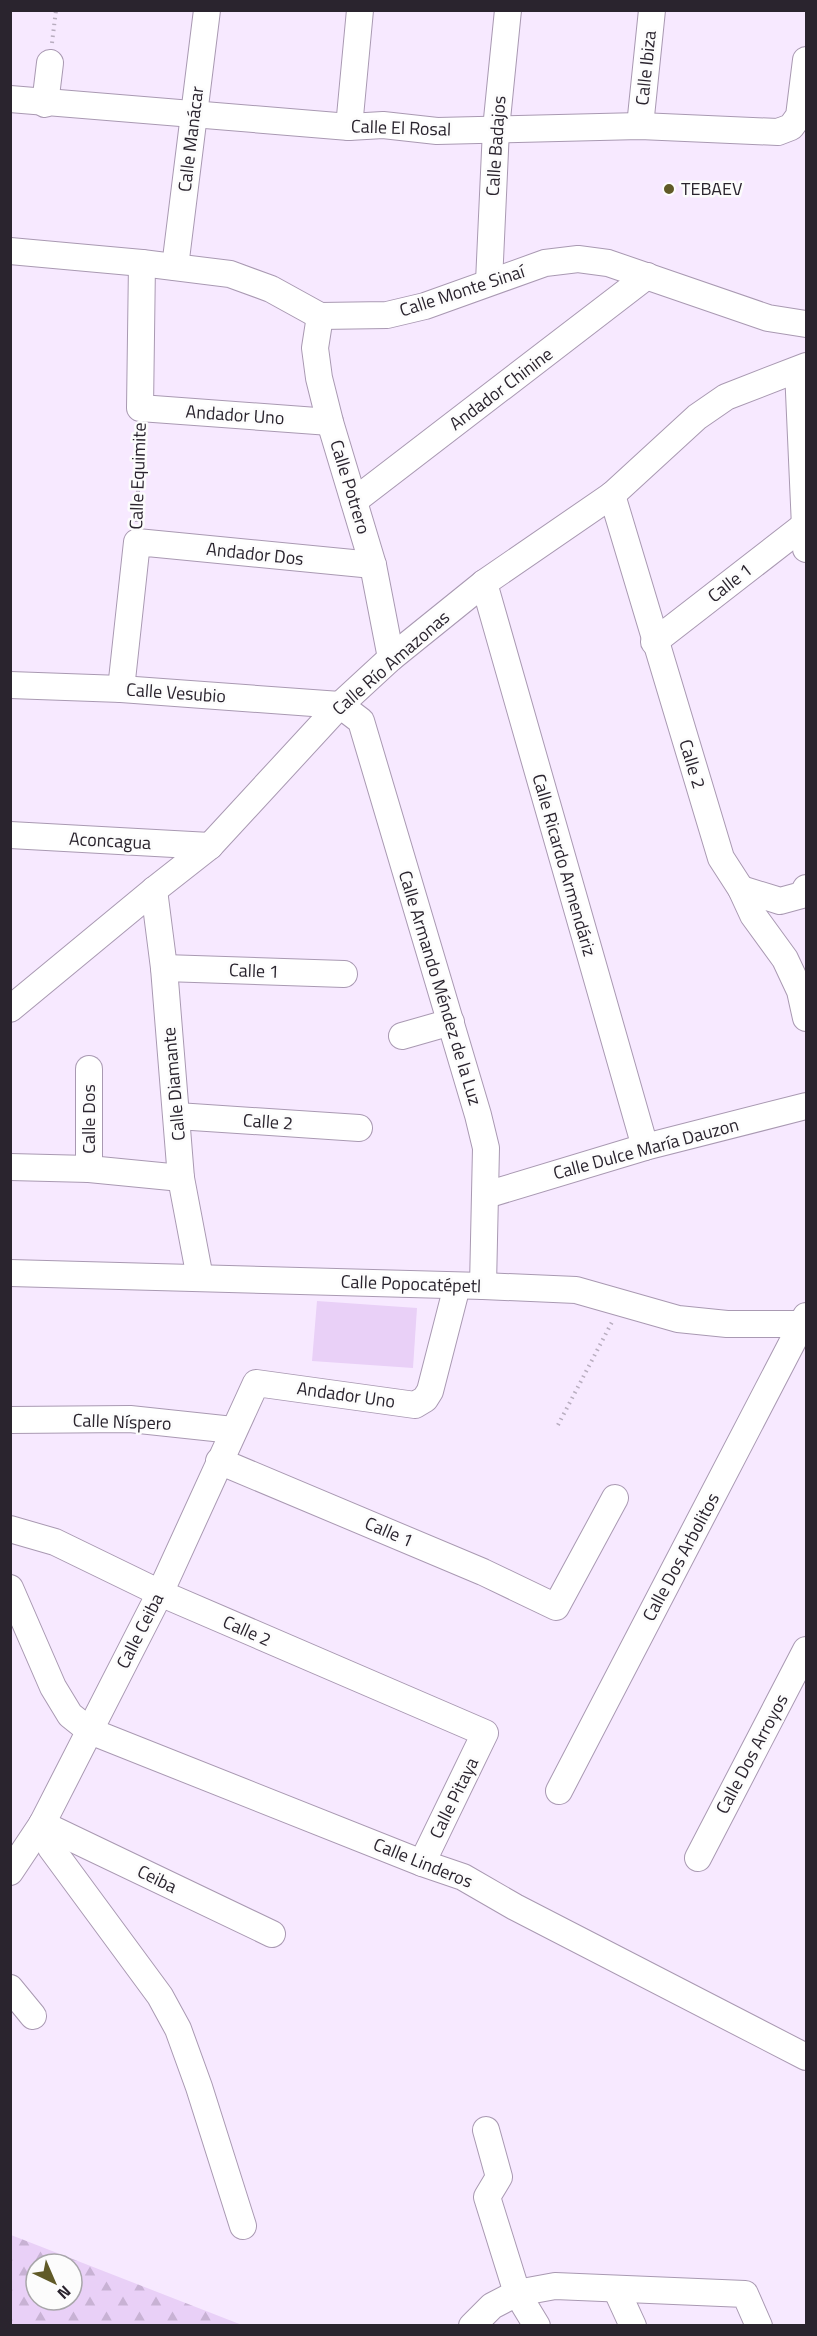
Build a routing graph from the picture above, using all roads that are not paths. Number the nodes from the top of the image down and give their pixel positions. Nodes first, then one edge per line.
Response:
1 (207, 10) edge
2 (360, 10) edge
3 (508, 10) edge
4 (652, 10) edge
5 (807, 60) edge
6 (50, 63) road end
7 (10, 99) edge
8 (45, 104) junction
9 (194, 115) junction
10 (640, 126) junction
11 (349, 127) junction
12 (496, 129) junction
13 (10, 251) edge
14 (142, 263) junction
15 (175, 267) junction
16 (647, 276) junction
17 (489, 282) junction
18 (320, 316) junction
19 (807, 324) edge
20 (802, 368) edge
21 (140, 408) joint
22 (330, 422) junction
23 (612, 495) junction
24 (354, 501) junction
25 (806, 524) edge
26 (137, 542) joint
27 (807, 549) edge
28 (373, 565) junction
29 (484, 583) junction
30 (654, 642) junction
31 (391, 658) junction
32 (10, 685) edge
33 (121, 689) junction
34 (340, 705) junction
35 (10, 835) edge
36 (210, 846) junction
37 (807, 888) edge
38 (741, 889) junction
39 (154, 890) junction
40 (164, 968) junction
41 (344, 974) dead end
42 (10, 1010) edge
43 (807, 1018) edge
44 (450, 1022) junction
45 (402, 1036) dead end
46 (89, 1069) dead end
47 (807, 1092) edge
48 (806, 1106) edge
49 (807, 1114) edge
50 (177, 1116) junction
51 (359, 1128) dead end
52 (645, 1147) junction
53 (10, 1167) edge
54 (89, 1169) junction
55 (181, 1178) junction
56 (486, 1195) junction
57 (10, 1273) edge
58 (200, 1278) junction
59 (458, 1286) junction
60 (483, 1286) junction
61 (805, 1321) edge
62 (256, 1383) joint
63 (10, 1420) edge
64 (233, 1430) junction
65 (219, 1461) junction
66 (615, 1498) dead end
67 (10, 1529) edge
68 (10, 1588) edge
69 (160, 1593) junction
70 (807, 1650) edge
71 (90, 1731) junction
72 (485, 1733) joint
73 (559, 1791) dead end
74 (42, 1824) junction
75 (698, 1858) dead end
76 (422, 1863) junction
77 (10, 1872) edge
78 (272, 1935) dead end
79 (10, 1988) edge
80 (33, 2016) dead end
81 (807, 2057) edge
82 (486, 2130) dead end
83 (243, 2226) dead end
84 (616, 2289) junction
85 (517, 2293) junction
86 (472, 2325) edge
87 (537, 2325) edge
88 (633, 2325) edge
89 (759, 2325) edge

1 - 9 street, Calle Manácar
2 - 11 street
3 - 12 street, Calle Badajos
4 - 10 street, Calle Ibiza
5 - 10 street, Calle El Rosal
6 - 8 street
7 - 8 street, Calle El Rosal
8 - 9 street, Calle El Rosal
9 - 11 street, Calle El Rosal
9 - 15 street, Calle Manácar
10 - 12 street, Calle El Rosal
11 - 12 street, Calle El Rosal
12 - 17 street, Calle Badajos
13 - 14 street, Calle Monte Sinaí
14 - 15 street, Calle Monte Sinaí
14 - 21 street, Calle Equimite
15 - 18 street, Calle Monte Sinaí
16 - 17 street, Calle Monte Sinaí
16 - 19 street, Calle Monte Sinaí
16 - 24 street, Andador Chinine
17 - 18 street, Calle Monte Sinaí
18 - 22 street, Calle Potrero
20 - 23 street, Calle Río Amazonas
20 - 25 street
21 - 22 street, Andador Uno
22 - 24 street, Calle Potrero
23 - 29 street, Calle Río Amazonas
23 - 30 street, Calle 2
24 - 28 street, Calle Potrero
25 - 27 street
25 - 30 street, Calle 1
26 - 28 street, Andador Dos
26 - 33 street, Calle Equimite
28 - 31 street, Calle Potrero
29 - 31 street, Calle Río Amazonas
29 - 52 street, Calle Ricardo Armendáriz
30 - 38 street, Calle 2
31 - 34 street, Calle Río Amazonas
32 - 33 street, Calle Vesubio
33 - 34 street, Calle Vesubio
34 - 36 street, Calle Río Amazonas
34 - 44 street, Calle Armando Méndez de la Luz
35 - 36 street, Aconcagua
36 - 39 street, Calle Río Amazonas
37 - 38 street
38 - 43 street, Calle 2
39 - 40 street, Calle Diamante
39 - 42 street, Calle Río Amazonas
40 - 41 street, Calle 1
40 - 50 street, Calle Diamante
44 - 45 street
44 - 56 street, Calle Armando Méndez de la Luz
46 - 54 street, Calle Dos
47 - 48 street
48 - 49 street
48 - 52 street, Calle Dulce María Dauzon
50 - 51 street, Calle 2
50 - 55 street, Calle Diamante
52 - 56 street, Calle Dulce María Dauzon
53 - 54 street
54 - 55 street
55 - 58 street, Calle Diamante
56 - 60 street, Calle Armando Méndez de la Luz
57 - 58 street, Calle Popocatépetl
58 - 59 street, Calle Popocatépetl
59 - 60 street, Calle Popocatépetl
59 - 62 street, Andador Uno
60 - 61 street, Calle Popocatépetl
61 - 73 street, Calle Dos Arbolitos
62 - 64 street, Calle Ceiba
63 - 64 street, Calle Níspero
64 - 65 street, Calle Ceiba
65 - 66 street, Calle 1
65 - 69 street, Calle Ceiba
67 - 69 street, Calle 2
68 - 71 street
69 - 71 street, Calle Ceiba
69 - 72 street, Calle 2
70 - 75 street, Calle Dos Arroyos
71 - 74 street, Calle Ceiba
71 - 76 street, Calle Linderos
72 - 76 street, Calle Pitaya
74 - 77 street, Calle Ceiba
74 - 78 street, Ceiba
74 - 83 street
76 - 81 street, Calle Linderos
79 - 80 street
82 - 85 street
84 - 85 street
84 - 88 street
84 - 89 street
85 - 86 street
85 - 87 street

